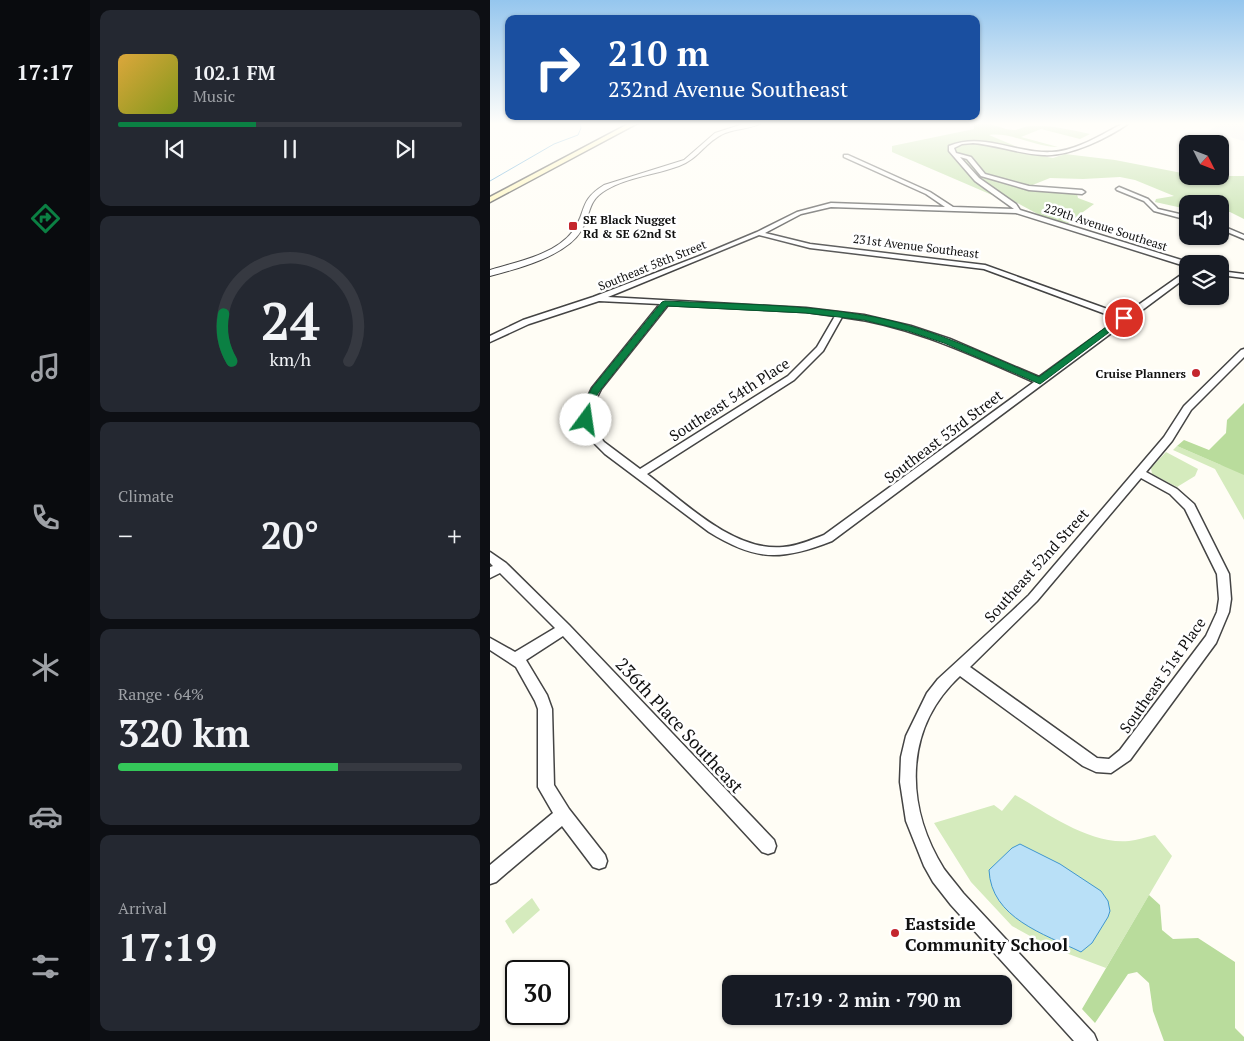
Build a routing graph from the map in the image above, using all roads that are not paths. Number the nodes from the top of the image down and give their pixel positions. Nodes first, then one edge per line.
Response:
1 (543, 172) edge
2 (653, 172) edge
3 (881, 172) edge
4 (969, 172) edge
5 (979, 172) edge
6 (1120, 188) dead end
7 (1082, 192) dead end
8 (490, 200) edge
9 (952, 209) junction
10 (1017, 211) junction
11 (1179, 216) edge
12 (1229, 231) edge
13 (759, 233) junction
14 (1244, 237) edge
15 (1179, 262) edge
16 (490, 273) edge
17 (1229, 274) edge
18 (1244, 276) edge
19 (1179, 278) edge
20 (596, 299) junction
21 (665, 304) junction
22 (840, 313) junction
23 (1124, 318) junction
24 (490, 339) edge
25 (1241, 359) edge
26 (1040, 381) junction
27 (640, 474) junction
28 (1138, 474) junction
29 (490, 556) edge
30 (496, 570) edge
31 (564, 629) junction
32 (490, 643) edge
33 (516, 659) junction
34 (959, 667) junction
35 (563, 815) junction
36 (768, 846) dead end
37 (599, 861) dead end
38 (490, 876) edge
39 (1087, 1041) edge

1 - 8 main road
2 - 16 street
3 - 9 street
4 - 10 street
5 - 7 street
6 - 11 street
9 - 10 street, Southeast 58th Street
9 - 13 street, Southeast 58th Street
10 - 15 street, 229th Avenue Southeast
12 - 14 street
13 - 20 street, Southeast 58th Street
13 - 23 street, 231st Avenue Southeast
17 - 18 street
19 - 23 street, Southeast 53rd Street
20 - 21 street
20 - 24 street, Southeast 58th Street
21 - 22 street
21 - 27 street, Southeast 53rd Street
22 - 26 street
22 - 27 street, Southeast 54th Place
23 - 26 street, Southeast 53rd Street
25 - 28 street, Southeast 52nd Street
26 - 27 street, Southeast 53rd Street
28 - 34 street, Southeast 52nd Street
28 - 34 street, Southeast 51st Place
29 - 30 street, 236th Place Southeast
30 - 31 street, 236th Place Southeast
31 - 33 street
31 - 36 street, 236th Place Southeast
32 - 33 street
33 - 35 street
34 - 39 street, Southeast 52nd Street
35 - 37 street
35 - 38 street

